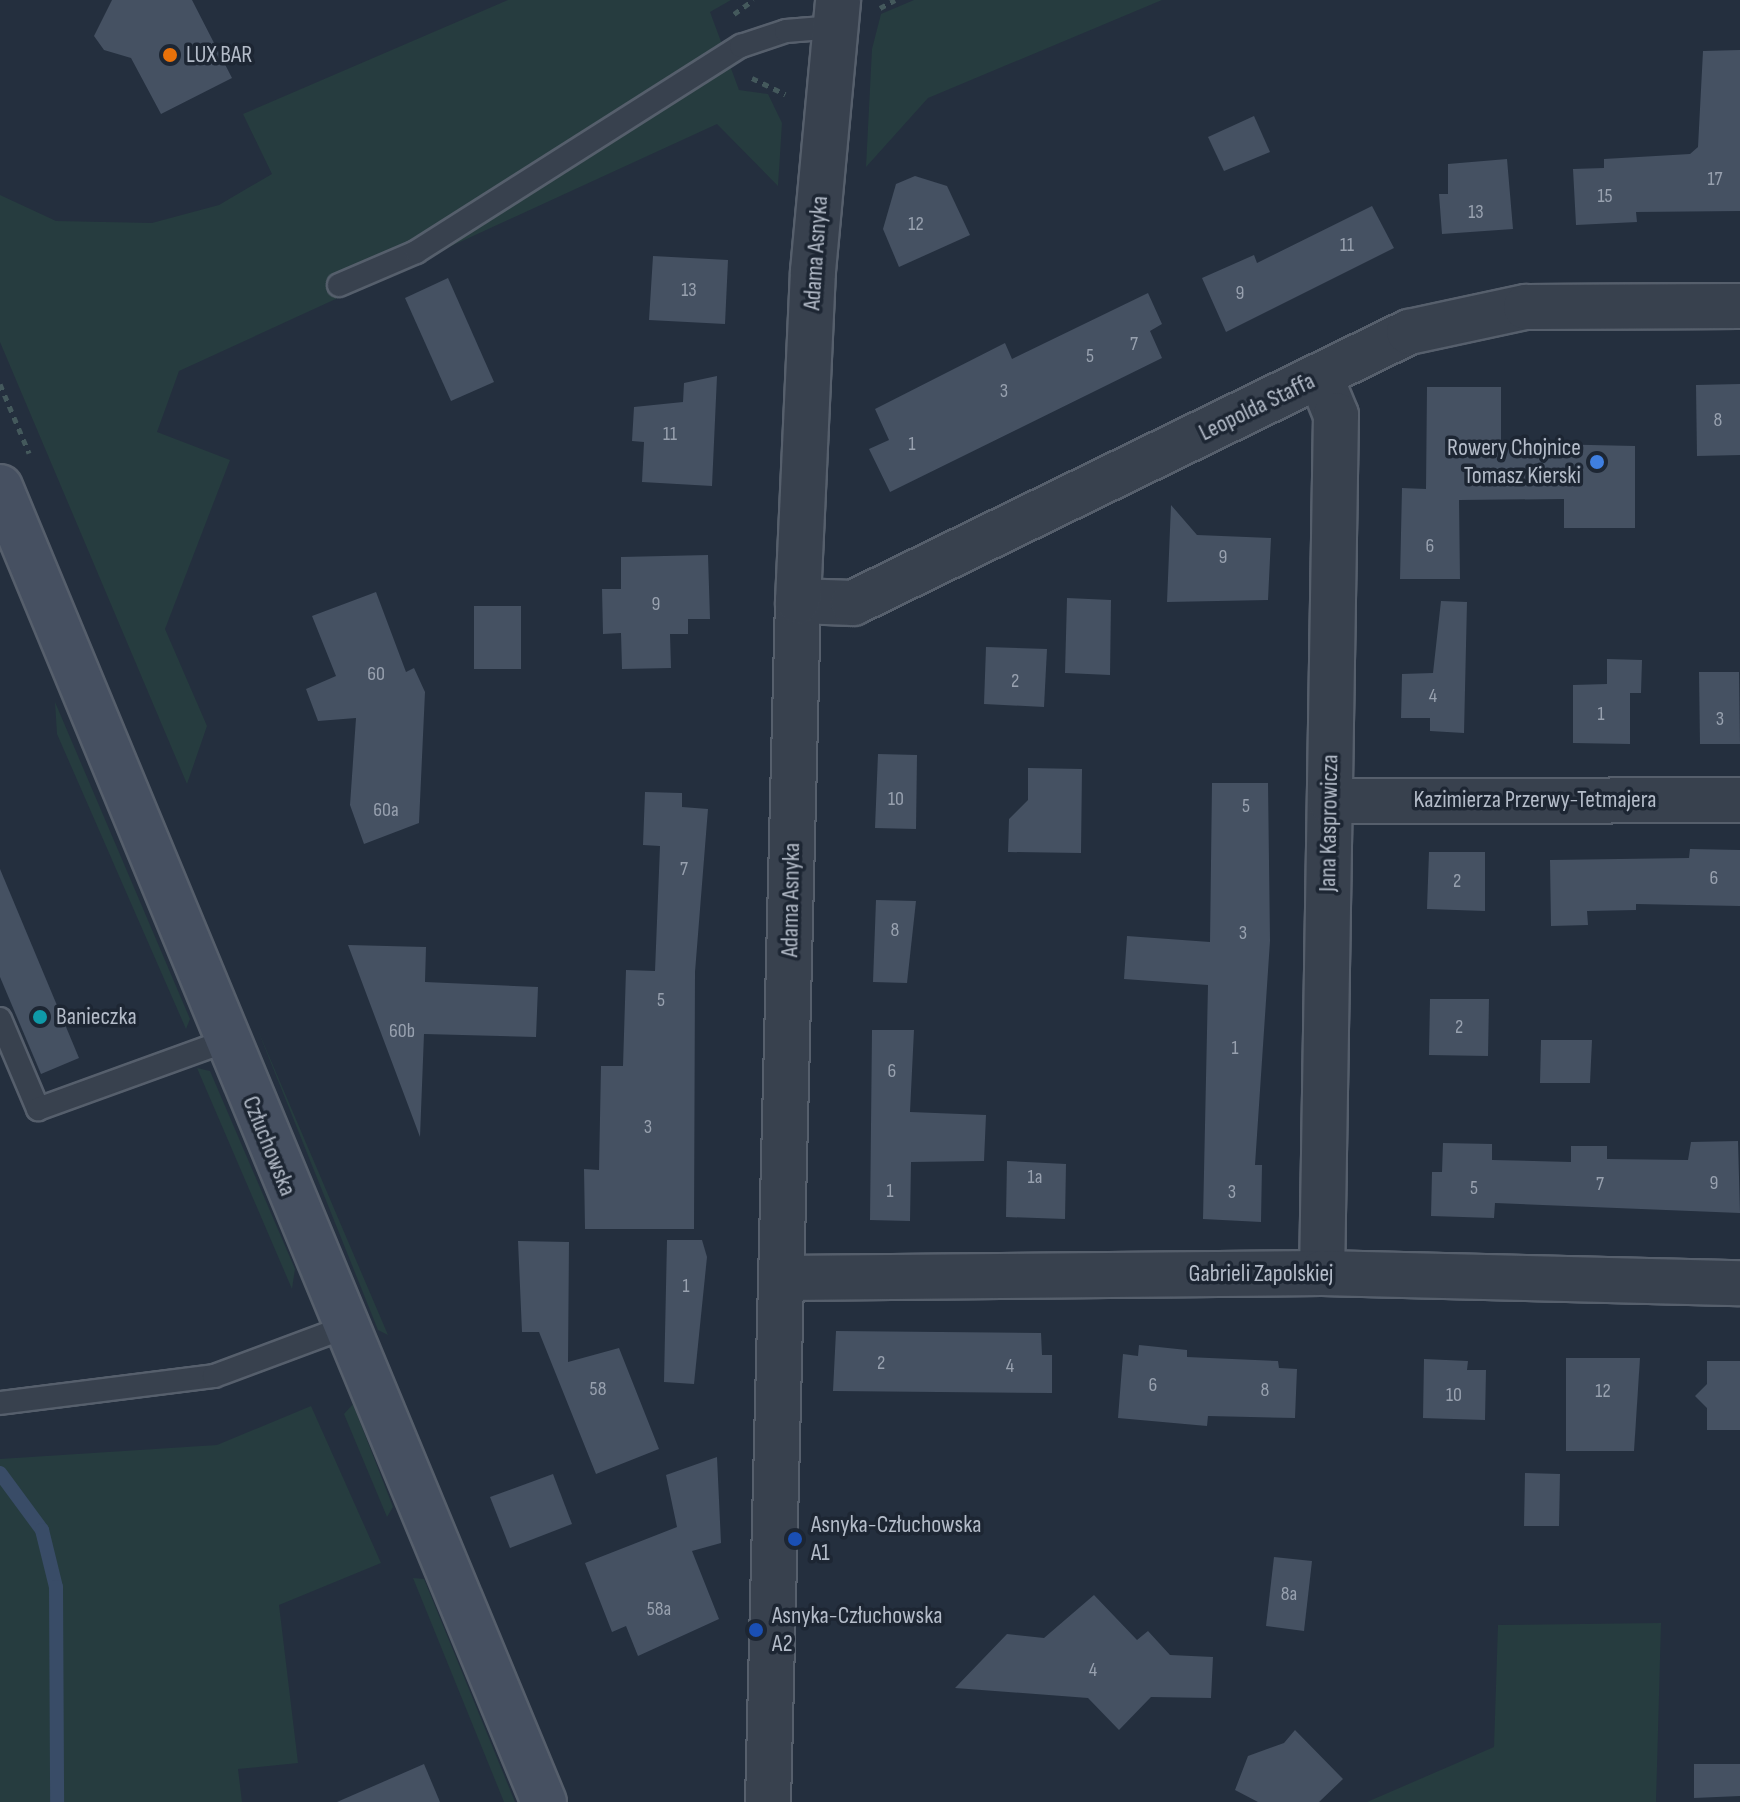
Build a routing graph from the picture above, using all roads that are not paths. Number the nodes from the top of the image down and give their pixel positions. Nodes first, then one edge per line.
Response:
1 (836, 14) edge
2 (339, 285) dead end
3 (1740, 306) edge
4 (1320, 376) junction
5 (0, 487) edge
6 (798, 601) junction
7 (1740, 800) edge
8 (1330, 801) junction
9 (0, 1019) edge
10 (226, 1041) junction
11 (1322, 1273) junction
12 (783, 1278) junction
13 (1740, 1283) edge
14 (343, 1328) junction
15 (0, 1403) edge
16 (544, 1802) edge
17 (768, 1802) edge

1 - 2 lane
1 - 6 street, Adama Asnyka
3 - 4 street, Leopolda Staffa
4 - 6 street, Leopolda Staffa
4 - 8 street, Jana Kasprowicza
5 - 10 main road, Człuchowska
6 - 12 street, Adama Asnyka
7 - 8 street, Kazimierza Przerwy-Tetmajera
8 - 11 street, Jana Kasprowicza
9 - 10 lane
10 - 14 main road, Człuchowska
11 - 12 street, Gabrieli Zapolskiej
11 - 13 street, Gabrieli Zapolskiej
12 - 17 street, Adama Asnyka
14 - 15 lane
14 - 16 main road, Człuchowska

